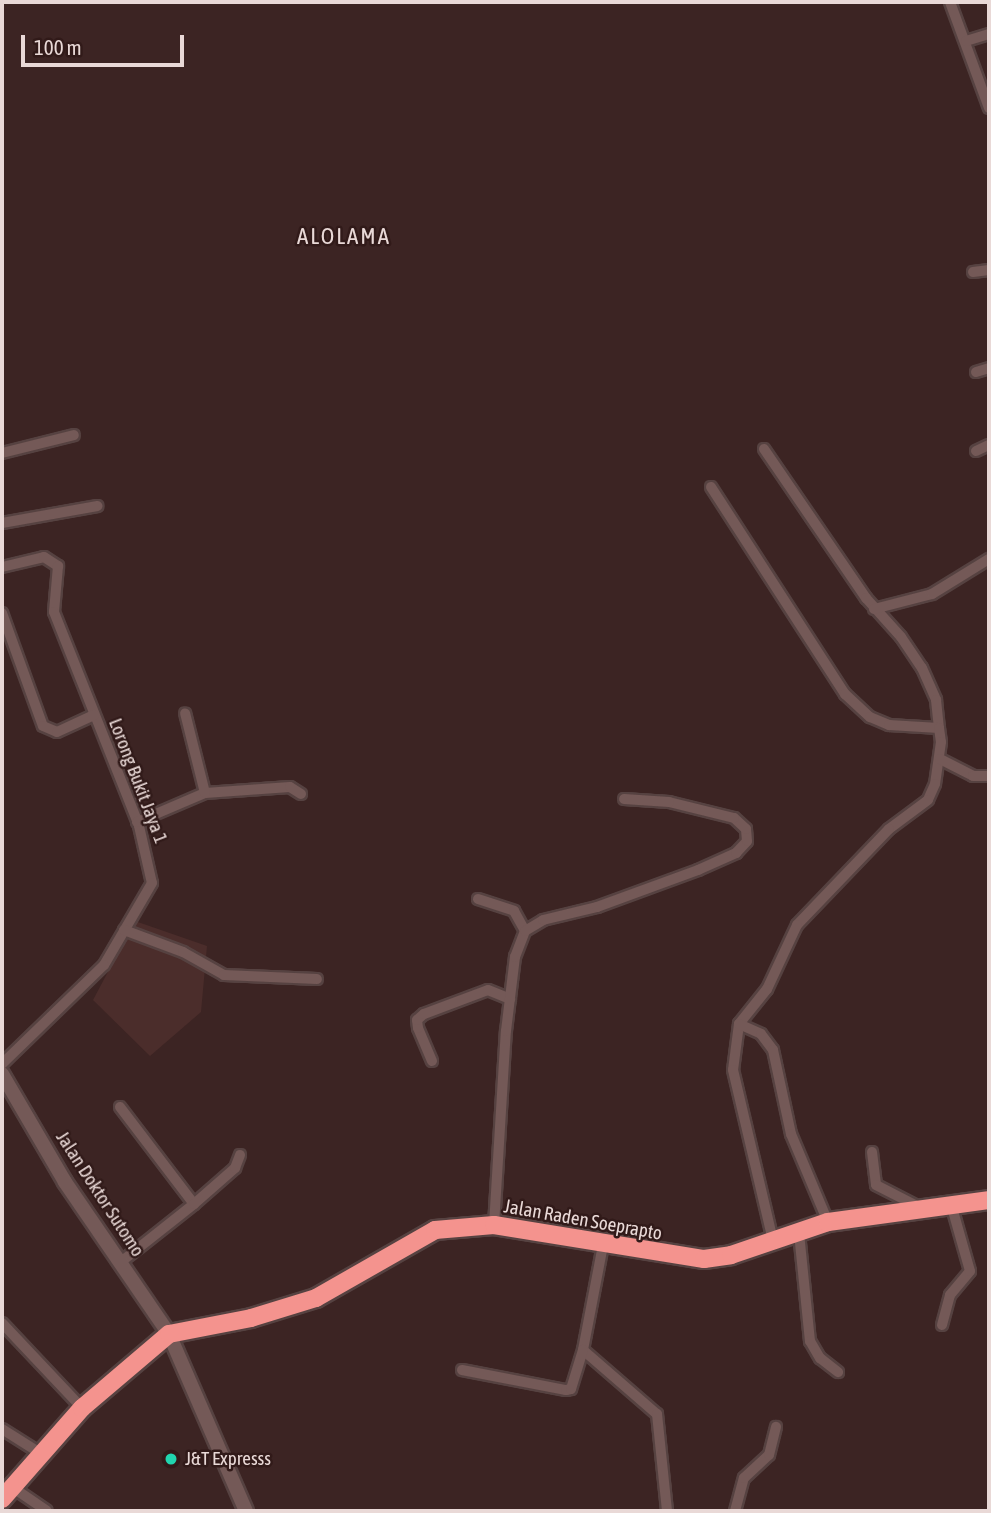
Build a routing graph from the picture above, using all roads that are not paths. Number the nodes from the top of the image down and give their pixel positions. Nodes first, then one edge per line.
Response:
1 (950, 2) edge
2 (989, 34) edge
3 (966, 41) junction
4 (989, 108) edge
5 (989, 270) edge
6 (973, 272) dead end
7 (989, 368) edge
8 (976, 372) dead end
9 (74, 435) dead end
10 (989, 445) edge
11 (764, 449) dead end
12 (976, 451) dead end
13 (2, 453) edge
14 (711, 486) dead end
15 (97, 506) dead end
16 (2, 523) edge
17 (989, 559) edge
18 (2, 567) edge
19 (874, 609) junction
20 (2, 613) edge
21 (185, 713) dead end
22 (94, 715) junction
23 (939, 728) junction
24 (940, 759) junction
25 (989, 776) edge
26 (205, 793) junction
27 (301, 794) dead end
28 (624, 799) dead end
29 (137, 822) junction
30 (478, 899) dead end
31 (124, 930) junction
32 (525, 931) junction
33 (317, 979) dead end
34 (510, 999) junction
35 (739, 1024) junction
36 (432, 1061) dead end
37 (2, 1064) edge
38 (2, 1074) edge
39 (120, 1107) dead end
40 (872, 1152) dead end
41 (240, 1155) dead end
42 (989, 1200) edge
43 (951, 1204) junction
44 (194, 1205) junction
45 (920, 1208) junction
46 (828, 1222) junction
47 (494, 1225) junction
48 (799, 1233) junction
49 (773, 1241) junction
50 (603, 1245) junction
51 (122, 1261) junction
52 (2, 1323) edge
53 (942, 1325) dead end
54 (169, 1334) junction
55 (583, 1350) junction
56 (462, 1370) dead end
57 (838, 1372) dead end
58 (82, 1408) junction
59 (776, 1427) dead end
60 (2, 1429) edge
61 (40, 1453) junction
62 (7, 1493) edge
63 (47, 1511) edge
64 (246, 1511) edge
65 (667, 1511) edge
66 (735, 1511) edge

1 - 3 street
2 - 3 street
3 - 4 street
5 - 6 street
7 - 8 street
9 - 13 street
10 - 12 street
11 - 19 street
14 - 23 street
15 - 16 street
17 - 19 street
18 - 22 street, Lorong Bukit Jaya 1
19 - 23 street
20 - 22 street
21 - 26 street
22 - 29 street, Lorong Bukit Jaya 1
23 - 24 street
24 - 25 street
24 - 35 street
26 - 27 street
26 - 29 street
28 - 32 street
29 - 31 street, Lorong Bukit Jaya 1
30 - 32 street
31 - 33 street
31 - 37 street, Lorong Bukit Jaya 1
32 - 34 street
34 - 36 street
34 - 47 street
35 - 46 street
35 - 49 street
38 - 51 street, Jalan Doktor Sutomo
39 - 44 street
40 - 45 street
41 - 44 street
42 - 43 highway, Jalan Raden Soeprapto
43 - 45 highway, Jalan Raden Soeprapto
43 - 53 street
44 - 51 street
45 - 46 highway, Jalan Raden Soeprapto
46 - 48 highway, Jalan Raden Soeprapto
47 - 50 highway, Jalan Raden Soeprapto
47 - 54 highway, Jalan Raden Soeprapto
48 - 49 highway, Jalan Raden Soeprapto
48 - 57 street
49 - 50 highway, Jalan Raden Soeprapto
50 - 55 street
51 - 54 street, Jalan Doktor Sutomo
52 - 58 street
54 - 58 highway, Jalan Raden Soeprapto
54 - 64 street, Jalan Doktor Sutomo
55 - 56 street
55 - 65 street
58 - 61 highway, Jalan Raden Soeprapto
59 - 66 street
60 - 61 street
61 - 62 highway, Jalan Raden Soeprapto
62 - 63 street

